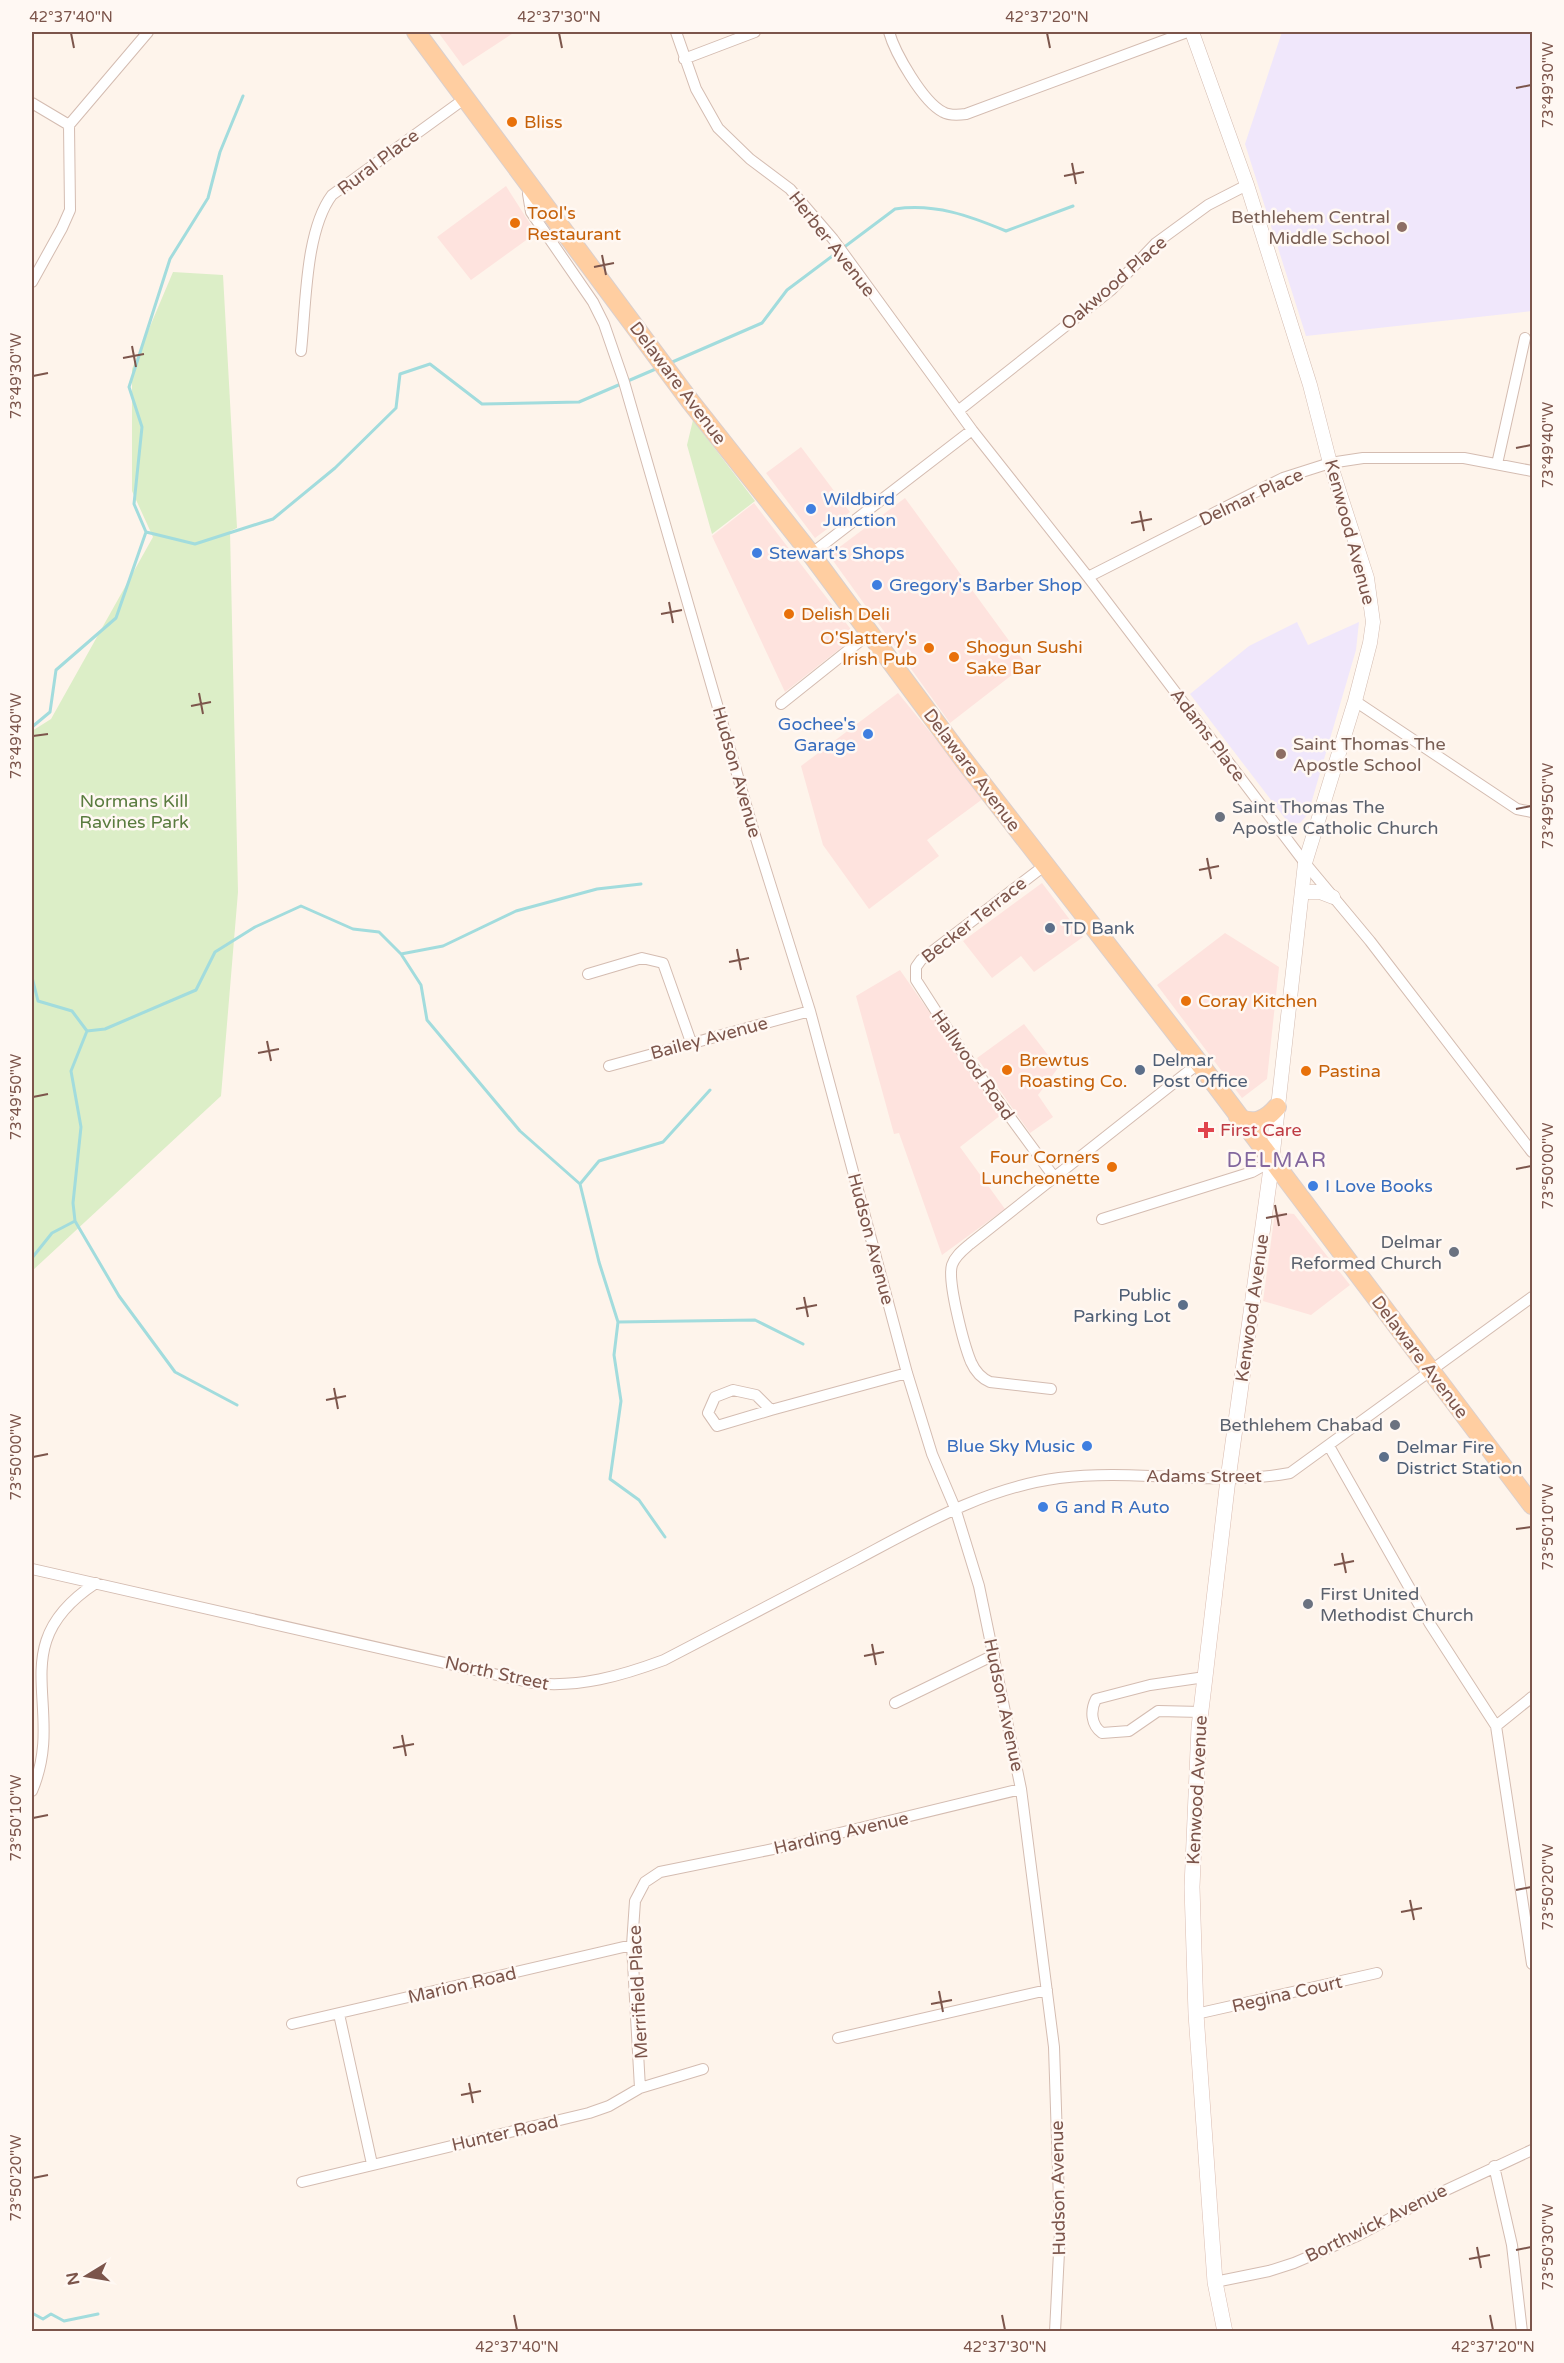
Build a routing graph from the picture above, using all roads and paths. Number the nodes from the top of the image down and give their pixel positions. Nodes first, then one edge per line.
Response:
1 (148, 32) edge
2 (416, 32) edge
3 (676, 32) edge
4 (754, 32) edge
5 (889, 32) edge
6 (1187, 32) edge
7 (1192, 32) edge
8 (684, 59) junction
9 (467, 97) junction
10 (32, 104) edge
11 (69, 125) junction
12 (532, 184) junction
13 (1247, 185) junction
14 (32, 282) edge
15 (1525, 338) dead end
16 (301, 351) dead end
17 (958, 411) junction
18 (972, 430) junction
19 (1330, 463) junction
20 (1497, 464) junction
21 (1533, 471) edge
22 (811, 554) junction
23 (1088, 577) junction
24 (870, 633) junction
25 (1355, 701) junction
26 (781, 704) dead end
27 (1533, 812) edge
28 (1305, 863) junction
29 (1044, 866) junction
30 (1302, 892) junction
31 (1333, 897) junction
32 (588, 974) dead end
33 (916, 980) joint
34 (810, 1011) junction
35 (692, 1042) junction
36 (1199, 1063) junction
37 (609, 1066) dead end
38 (1277, 1107) junction
39 (1238, 1117) junction
40 (1533, 1152) edge
41 (1272, 1161) junction
42 (1054, 1177) junction
43 (1101, 1219) dead end
44 (1533, 1297) edge
45 (1431, 1372) junction
46 (907, 1373) junction
47 (1051, 1389) dead end
48 (771, 1410) junction
49 (1329, 1446) junction
50 (1228, 1479) junction
51 (966, 1503) joint
52 (1533, 1505) edge
53 (955, 1508) junction
54 (32, 1569) edge
55 (96, 1582) junction
56 (993, 1655) junction
57 (1205, 1677) junction
58 (1533, 1697) edge
59 (895, 1703) dead end
60 (1201, 1712) junction
61 (1496, 1726) junction
62 (1021, 1789) junction
63 (32, 1791) edge
64 (660, 1872) joint
65 (632, 1945) junction
66 (1533, 1964) edge
67 (1377, 1973) dead end
68 (1047, 1990) junction
69 (339, 2014) junction
70 (1196, 2014) junction
71 (292, 2024) dead end
72 (838, 2038) dead end
73 (703, 2069) dead end
74 (640, 2088) junction
75 (1533, 2150) edge
76 (372, 2164) junction
77 (1494, 2166) junction
78 (302, 2182) dead end
79 (1215, 2282) junction
80 (1055, 2331) edge
81 (1225, 2331) edge
82 (1522, 2331) edge

1 - 11 street
2 - 9 main road, Delaware Avenue
3 - 8 street, Herber Avenue
4 - 8 street
5 - 6 street
7 - 13 street, Kenwood Avenue
8 - 17 street, Herber Avenue
9 - 12 main road, Delaware Avenue
9 - 16 street, Rural Place
10 - 11 street
11 - 14 street
12 - 22 main road, Delaware Avenue
12 - 34 street, Hudson Avenue
13 - 17 street, Oakwood Place
13 - 19 street, Kenwood Avenue
15 - 20 street
17 - 18 street, Herber Avenue
18 - 22 street
18 - 23 street, Adams Place
19 - 20 street, Delmar Place
19 - 23 street, Delmar Place
19 - 25 street, Kenwood Avenue
20 - 21 street, Delmar Place
22 - 24 main road, Delaware Avenue
23 - 28 street, Adams Place
24 - 26 street
24 - 29 main road, Delaware Avenue
25 - 27 street
25 - 28 street, Kenwood Avenue
28 - 30 street, Kenwood Avenue
28 - 31 street, Adams Place
29 - 33 street, Becker Terrace
29 - 36 main road, Delaware Avenue
30 - 31 street
30 - 38 street, Kenwood Avenue
31 - 40 street, Adams Place
32 - 35 street
33 - 42 street, Hallwood Road
34 - 35 street, Bailey Avenue
34 - 46 street, Hudson Avenue
35 - 37 street, Bailey Avenue
36 - 39 main road, Delaware Avenue
36 - 42 street
38 - 39 main road
38 - 41 street, Kenwood Avenue
39 - 41 main road, Delaware Avenue
41 - 43 street
41 - 45 main road, Delaware Avenue
41 - 50 main road, Kenwood Avenue
42 - 47 street
44 - 45 street, Adams Street
45 - 49 street, Adams Street
45 - 52 main road, Delaware Avenue
46 - 48 street
46 - 53 street, Hudson Avenue
48 - 48 street
49 - 50 street, Adams Street
49 - 61 street
50 - 51 street, Adams Street
50 - 57 main road, Kenwood Avenue
51 - 53 street, North Street
53 - 55 street, North Street
53 - 56 street, Hudson Avenue
54 - 55 street, North Street
55 - 63 street
56 - 59 street
56 - 62 street, Hudson Avenue
57 - 60 main road, Kenwood Avenue
57 - 60 street
58 - 61 street
60 - 70 main road, Kenwood Avenue
61 - 66 street
62 - 64 street, Harding Avenue
62 - 68 street, Hudson Avenue
64 - 65 street, Merrifield Place
65 - 69 street, Marion Road
65 - 74 street, Merrifield Place
67 - 70 street, Regina Court
68 - 72 street
68 - 80 street, Hudson Avenue
69 - 71 street, Marion Road
69 - 76 street
70 - 79 main road, Kenwood Avenue
73 - 74 street, Hunter Road
74 - 76 street, Hunter Road
75 - 77 street, Borthwick Avenue
76 - 78 street, Hunter Road
77 - 79 street, Borthwick Avenue
77 - 82 street
79 - 81 main road, Kenwood Avenue

